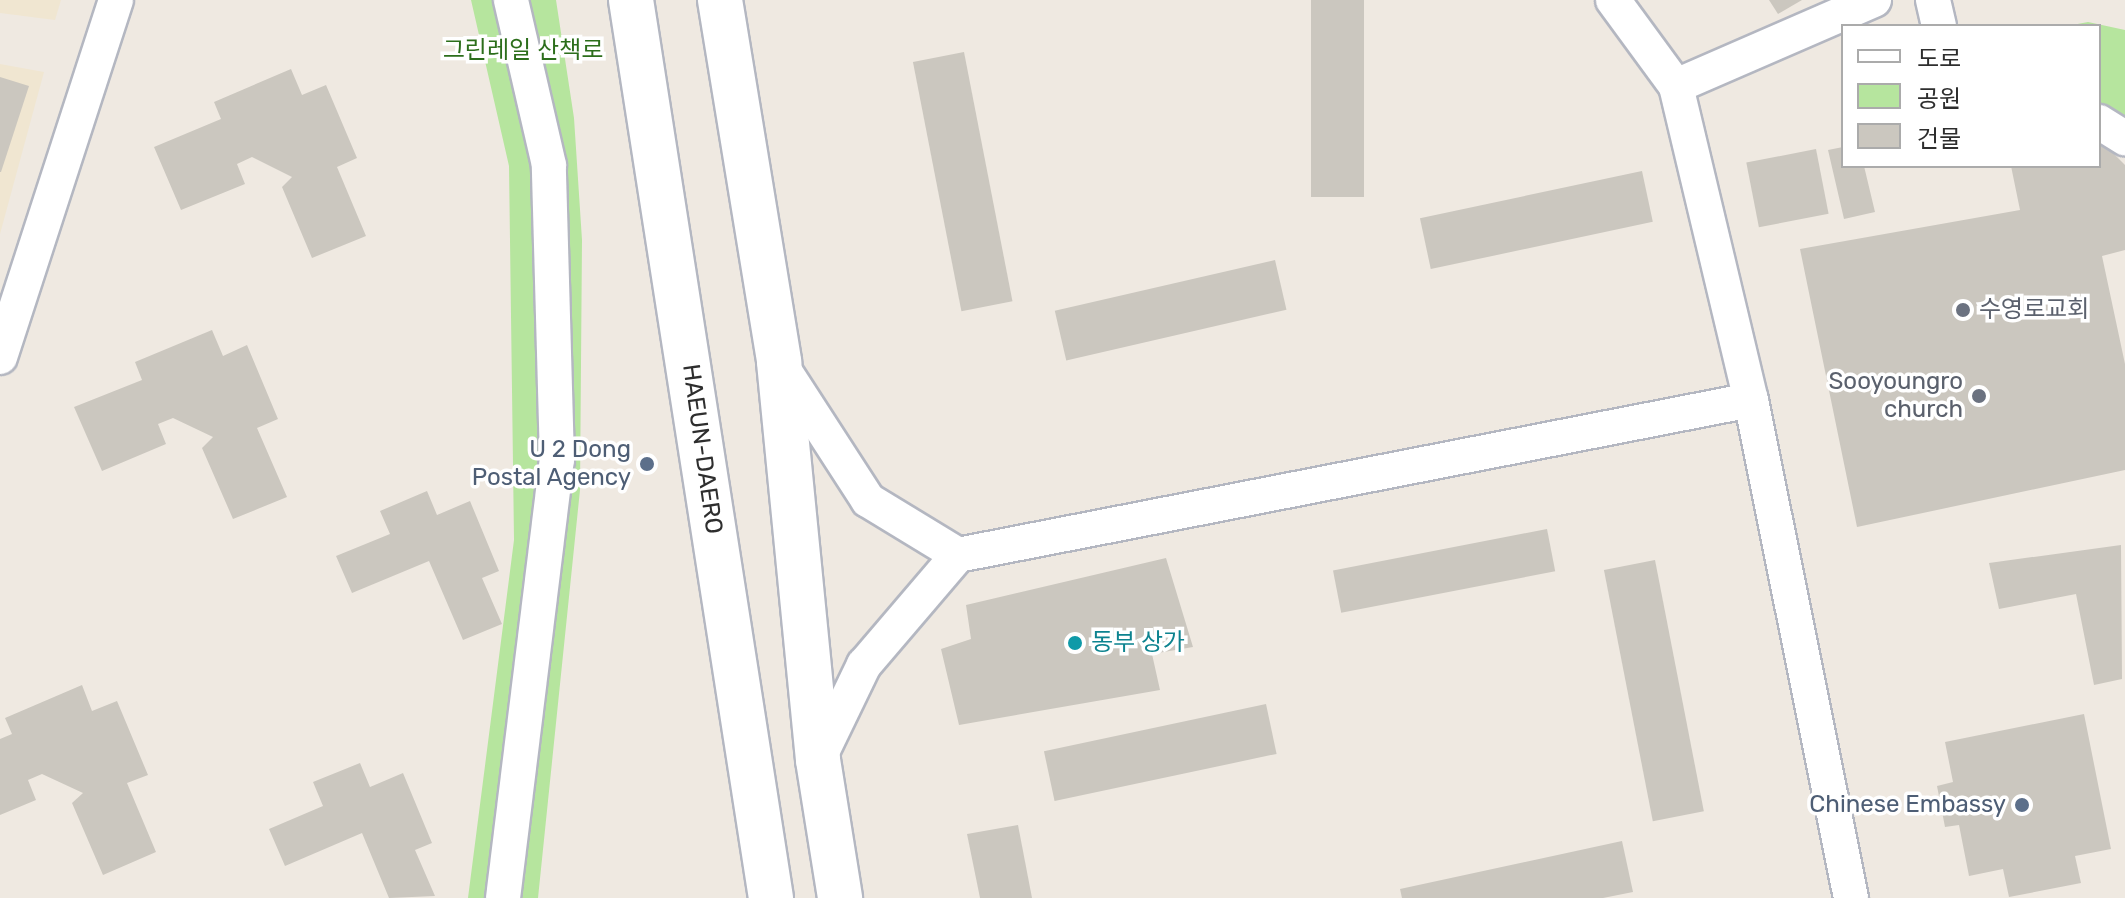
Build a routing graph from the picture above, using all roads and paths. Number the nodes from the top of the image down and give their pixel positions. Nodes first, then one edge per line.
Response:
1 (116, 0) edge
2 (511, 0) edge
3 (631, 0) edge
4 (720, 0) edge
5 (1613, 0) edge
6 (1874, 0) edge
7 (1933, 0) edge
8 (1939, 24) edge
9 (1676, 86) junction
10 (2101, 123) edge
11 (2125, 138) edge
12 (0, 357) edge
13 (779, 362) junction
14 (1751, 400) junction
15 (958, 555) junction
16 (818, 760) junction
17 (503, 898) edge
18 (771, 898) edge
19 (840, 898) edge
20 (1851, 898) edge

1 - 12 street
2 - 17 street
3 - 18 main road, HAEUN-DAERO
4 - 13 main road
5 - 9 street
6 - 9 street
7 - 8 street
9 - 14 street
10 - 11 street
13 - 15 street
13 - 16 main road
14 - 15 street
14 - 20 street
15 - 16 street
16 - 19 main road

